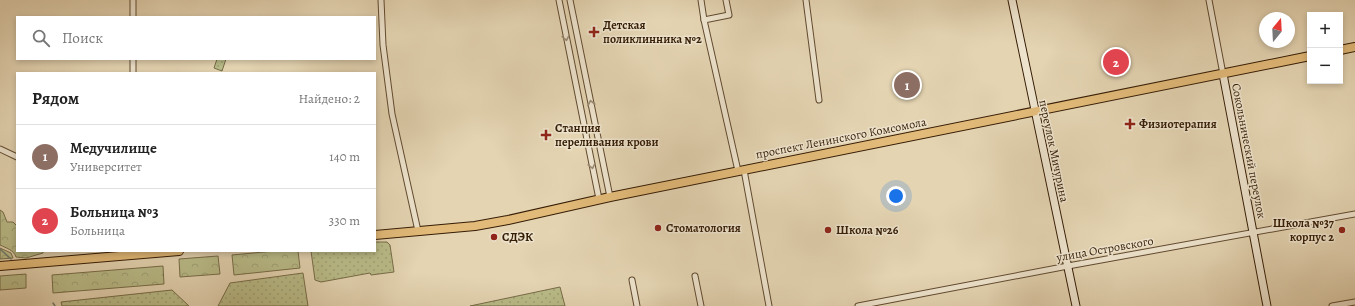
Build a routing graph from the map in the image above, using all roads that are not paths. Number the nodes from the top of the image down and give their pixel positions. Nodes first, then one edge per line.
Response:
1 (133, 0) edge
2 (381, 0) edge
3 (559, 0) edge
4 (570, 0) edge
5 (701, 0) edge
6 (726, 0) edge
7 (806, 0) edge
8 (1012, 0) edge
9 (1209, 0) edge
10 (133, 16) edge
11 (704, 20) junction
12 (1355, 47) edge
13 (1343, 49) edge
14 (1307, 57) edge
15 (133, 60) edge
16 (133, 72) edge
17 (1223, 74) junction
18 (819, 100) dead end
19 (1035, 112) junction
20 (0, 149) edge
21 (16, 157) edge
22 (741, 170) junction
23 (610, 196) junction
24 (599, 199) junction
25 (1355, 214) edge
26 (418, 231) junction
27 (1253, 233) junction
28 (376, 235) edge
29 (155, 252) edge
30 (131, 253) edge
31 (0, 266) edge
32 (1068, 266) junction
33 (695, 276) dead end
34 (632, 280) dead end
35 (1355, 302) edge
36 (637, 306) edge
37 (701, 306) edge
38 (769, 306) edge
39 (858, 306) edge
40 (1076, 306) edge
41 (1268, 306) edge
42 (1332, 306) edge

1 - 10 street
2 - 26 street
3 -> 24 street
23 -> 4 street
5 - 11 street
6 - 11 street
7 - 18 street
8 - 19 street, переулок Мичурина
9 - 17 street, Сокольнический переулок
11 - 22 street
12 - 13 main road
14 - 17 main road, проспект Ленинского Комсомола
15 - 16 street
17 - 19 main road, проспект Ленинского Комсомола
17 - 27 street, Сокольнический переулок
19 - 22 main road, проспект Ленинского Комсомола
19 - 32 street, переулок Мичурина
20 - 21 street
22 - 23 main road, проспект Ленинского Комсомола
22 - 38 street
23 - 24 main road, проспект Ленинского Комсомола
24 - 26 main road, проспект Ленинского Комсомола
25 - 27 street, улица Островского
26 - 28 main road, проспект Ленинского Комсомола
27 - 32 street, улица Островского
27 - 41 street, Сокольнический переулок
29 - 30 main road
30 - 31 main road
32 - 39 street, улица Островского
32 - 40 street, переулок Мичурина
33 - 37 street
34 - 36 street
35 - 42 street

